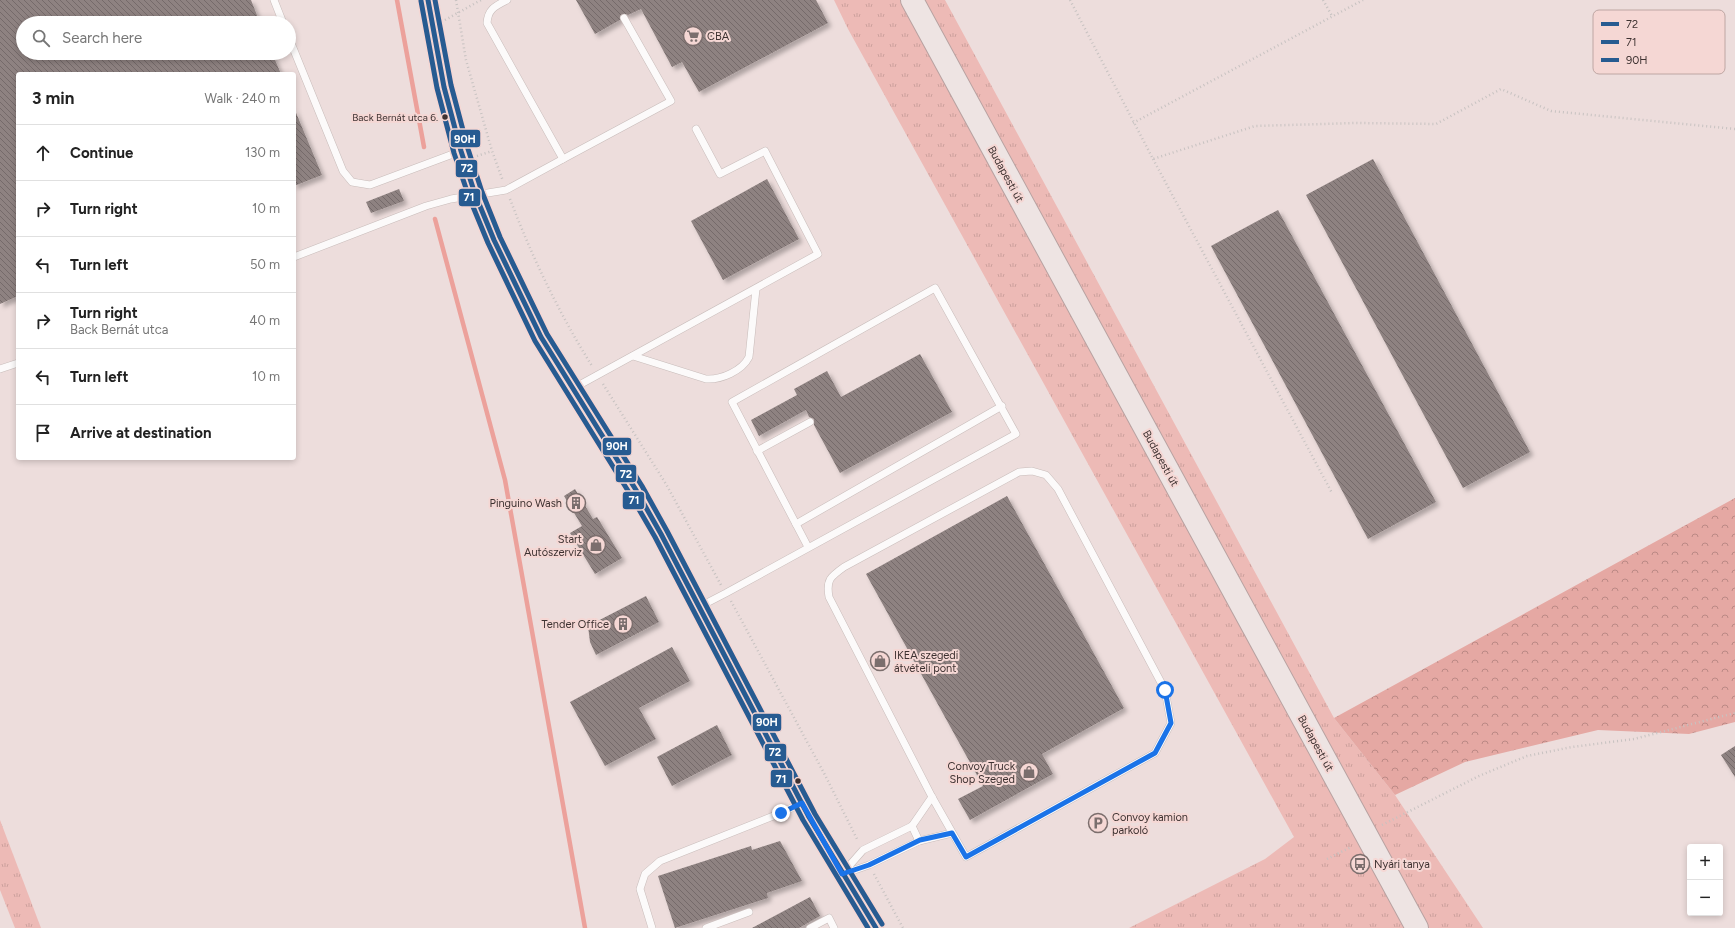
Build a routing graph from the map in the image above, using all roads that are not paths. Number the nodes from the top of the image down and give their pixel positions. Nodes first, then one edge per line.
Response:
1 (428, 0) edge
2 (506, 0) edge
3 (912, 0) edge
4 (275, 1) edge
5 (280, 16) edge
6 (624, 18) dead end
7 (296, 55) edge
8 (696, 129) dead end
9 (461, 151) junction
10 (563, 159) junction
11 (475, 194) junction
12 (296, 256) edge
13 (756, 289) junction
14 (633, 356) junction
15 (16, 363) edge
16 (0, 369) edge
17 (572, 389) junction
18 (1002, 406) junction
19 (810, 422) dead end
20 (757, 451) junction
21 (796, 524) junction
22 (808, 547) junction
23 (699, 607) junction
24 (932, 797) junction
25 (802, 803) junction
26 (912, 826) junction
27 (952, 833) junction
28 (920, 840) junction
29 (842, 874) junction
30 (749, 912) dead end
31 (1416, 924) edge
32 (652, 928) edge
33 (706, 928) edge
34 (810, 928) edge
35 (834, 928) edge
36 (876, 928) edge

1 - 9 street
2 - 10 lane
3 - 31 main road, Budapesti út
4 - 5 lane
6 - 10 lane
7 - 9 lane
8 - 13 lane
9 - 11 street
10 - 11 lane
11 - 12 lane
11 - 17 street
13 - 14 lane
13 - 14 lane
14 - 17 lane
15 - 16 lane
17 - 23 street
18 - 20 lane
18 - 21 lane
18 - 22 lane
19 - 20 lane
20 - 21 lane
21 - 22 lane
22 - 23 lane
23 - 25 street
24 - 26 lane
24 - 27 lane
24 - 27 lane
25 - 29 street
25 - 32 lane
26 - 28 lane
26 - 29 lane
27 - 28 lane
28 - 29 lane
29 - 36 street
30 - 33 lane
34 - 35 lane

